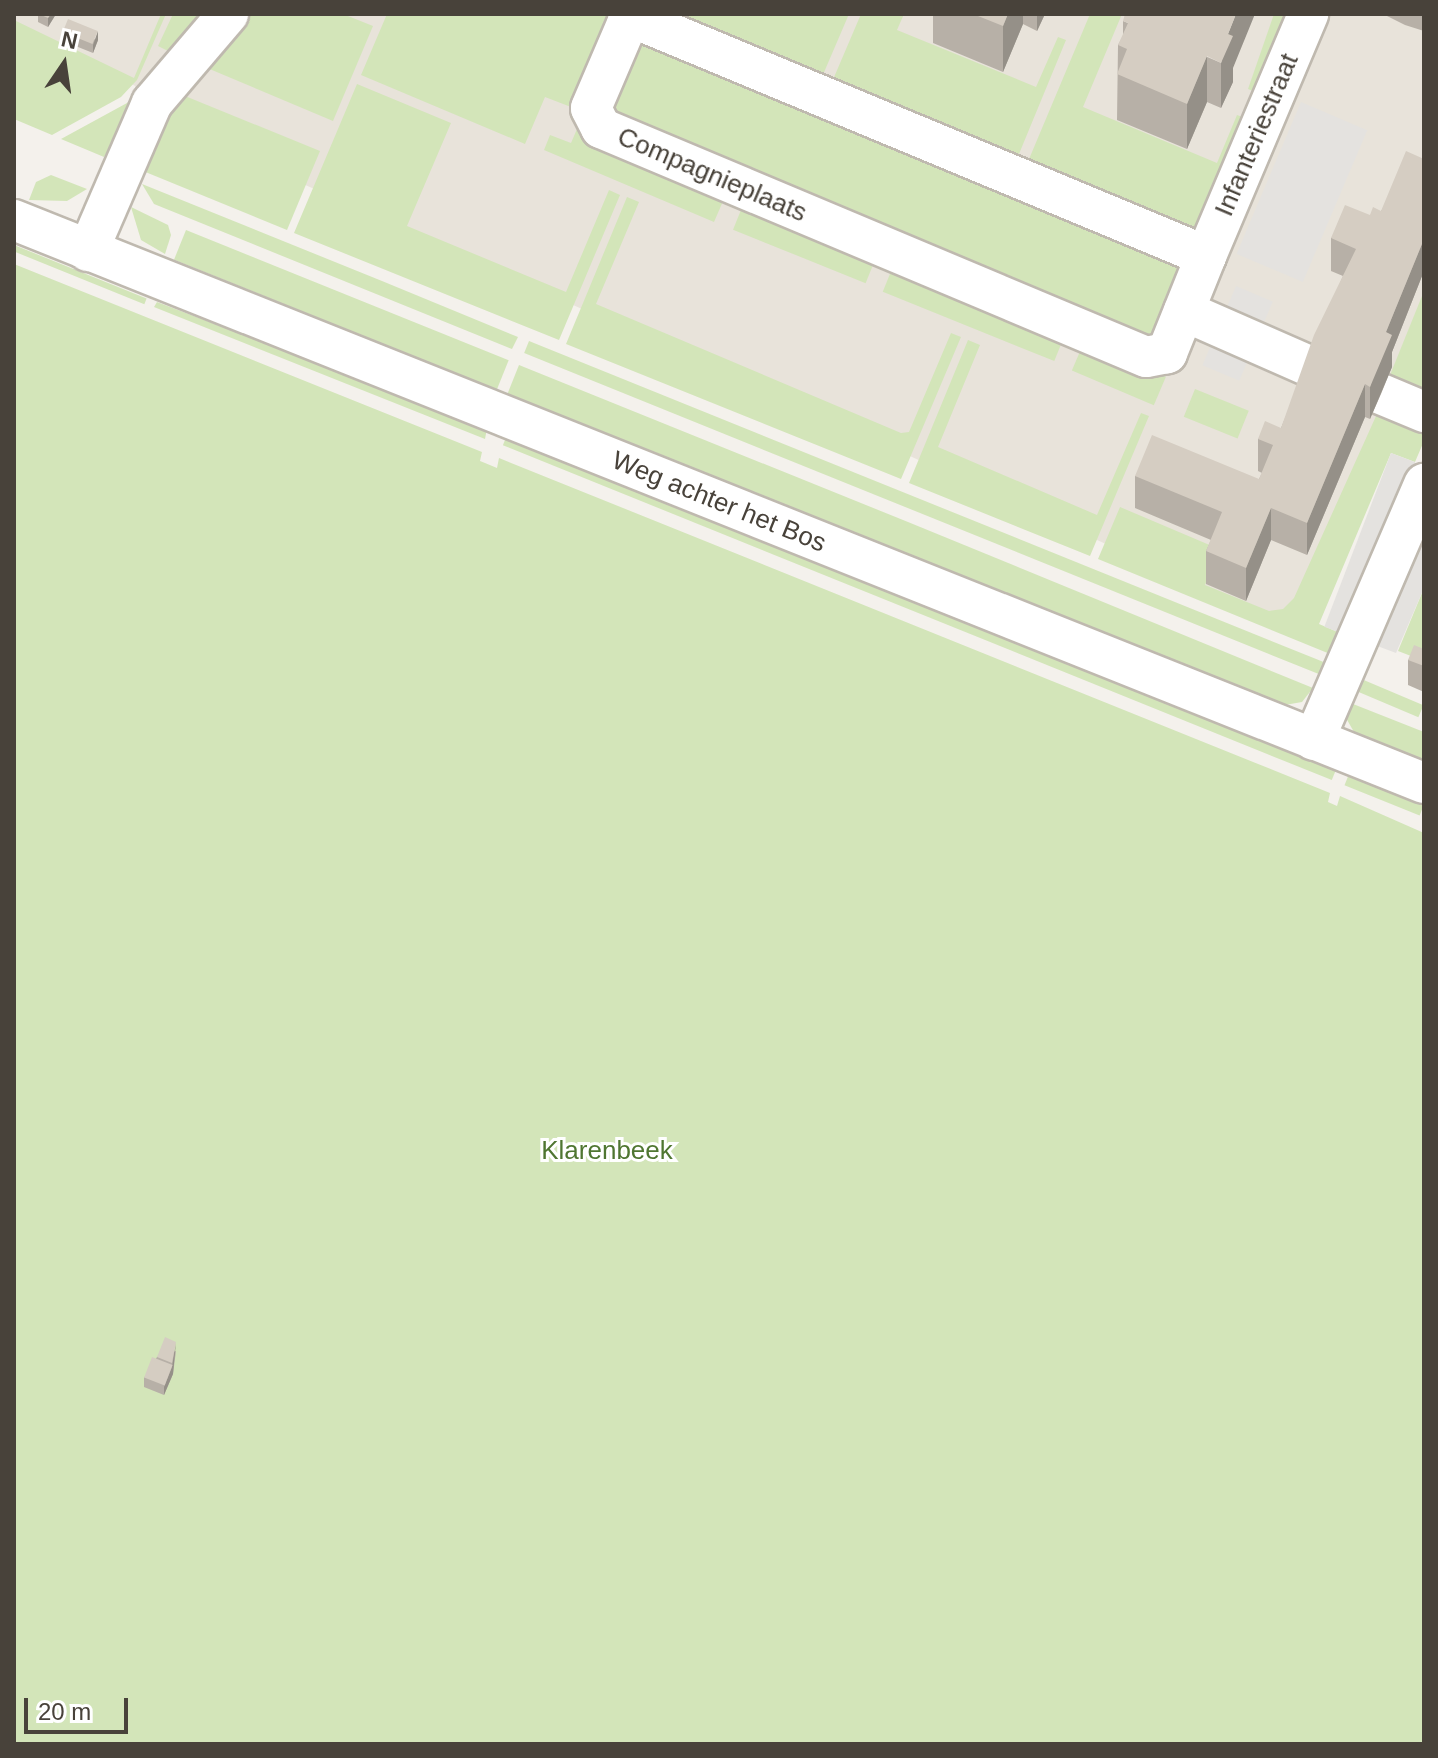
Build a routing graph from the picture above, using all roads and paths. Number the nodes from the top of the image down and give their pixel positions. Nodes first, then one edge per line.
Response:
1 (228, 14) edge
2 (1308, 14) edge
3 (14, 220) edge
4 (88, 251) junction
5 (1206, 256) junction
6 (1184, 311) junction
7 (1314, 368) edge
8 (1381, 394) edge
9 (1424, 412) edge
10 (1424, 484) edge
11 (1314, 740) junction
12 (1424, 783) edge

1 - 4 street
2 - 5 street, Infanteriestraat
3 - 4 street, Weg achter het Bos
4 - 11 street, Weg achter het Bos
5 - 6 street, Compagnieplaats
5 - 6 street, Compagnieplaats
6 - 7 street
8 - 9 street
10 - 11 street
11 - 12 street, Weg achter het Bos

